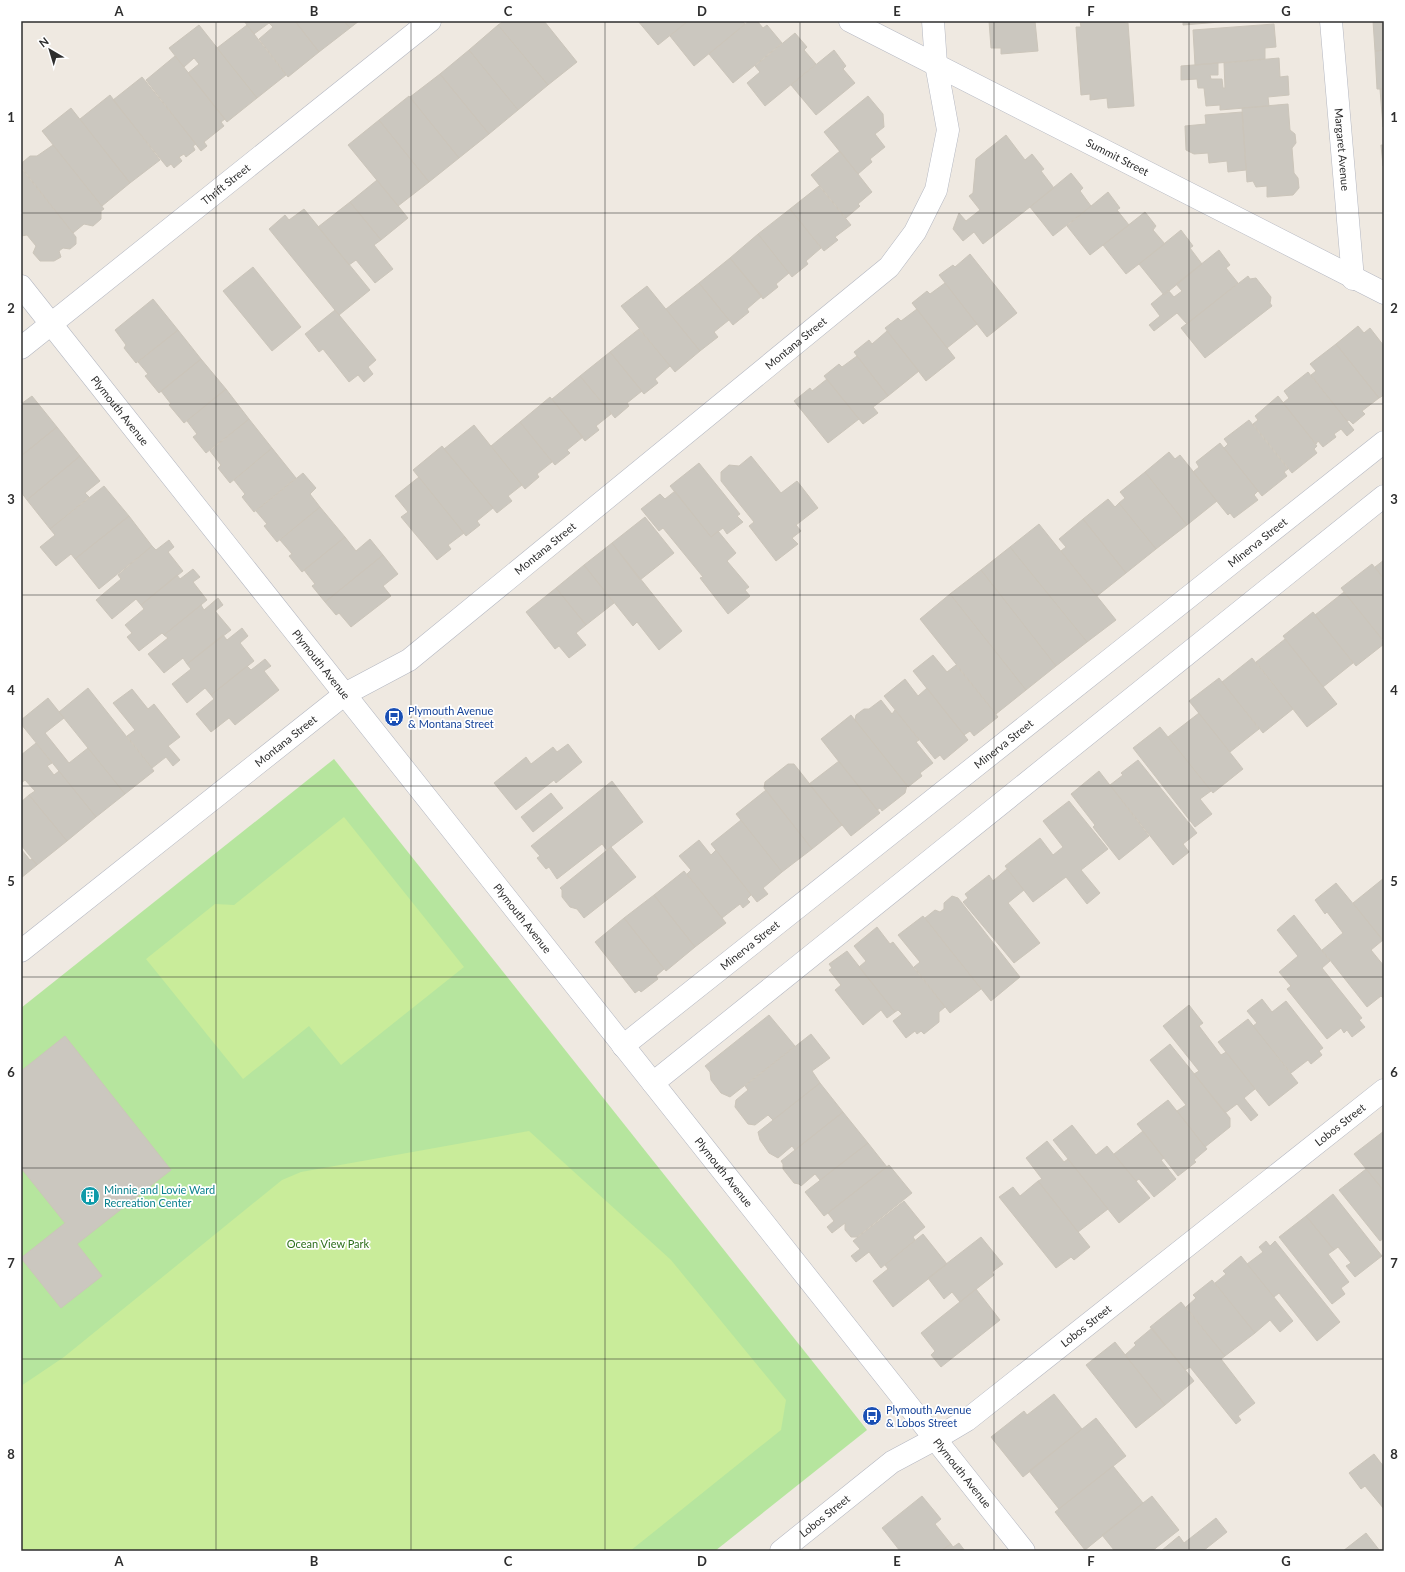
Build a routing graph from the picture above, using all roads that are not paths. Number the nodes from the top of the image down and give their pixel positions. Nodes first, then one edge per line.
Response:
1 (430, 21) edge
2 (850, 21) edge
3 (933, 21) edge
4 (1331, 21) edge
5 (936, 64) junction
6 (1353, 279) junction
7 (21, 286) edge
8 (1384, 294) edge
9 (51, 324) junction
10 (21, 348) edge
11 (1384, 442) edge
12 (1384, 496) edge
13 (345, 694) junction
14 (21, 951) edge
15 (623, 1046) junction
16 (653, 1083) junction
17 (1384, 1090) edge
18 (935, 1440) junction
19 (781, 1551) edge
20 (1024, 1551) edge

1 - 9 street, Thrift Street
2 - 5 street, Summit Street
3 - 5 street, Montana Street
4 - 6 street, Margaret Avenue
5 - 6 street, Summit Street
5 - 13 street, Montana Street
6 - 8 street, Summit Street
7 - 9 street, Plymouth Avenue
9 - 10 street, Thrift Street
9 - 13 street, Plymouth Avenue
11 - 15 street, Minerva Street
12 - 16 street
13 - 14 street, Montana Street
13 - 15 street, Plymouth Avenue
15 - 16 street, Plymouth Avenue
16 - 18 street, Plymouth Avenue
17 - 18 street, Lobos Street
18 - 19 street, Lobos Street
18 - 20 street, Plymouth Avenue

